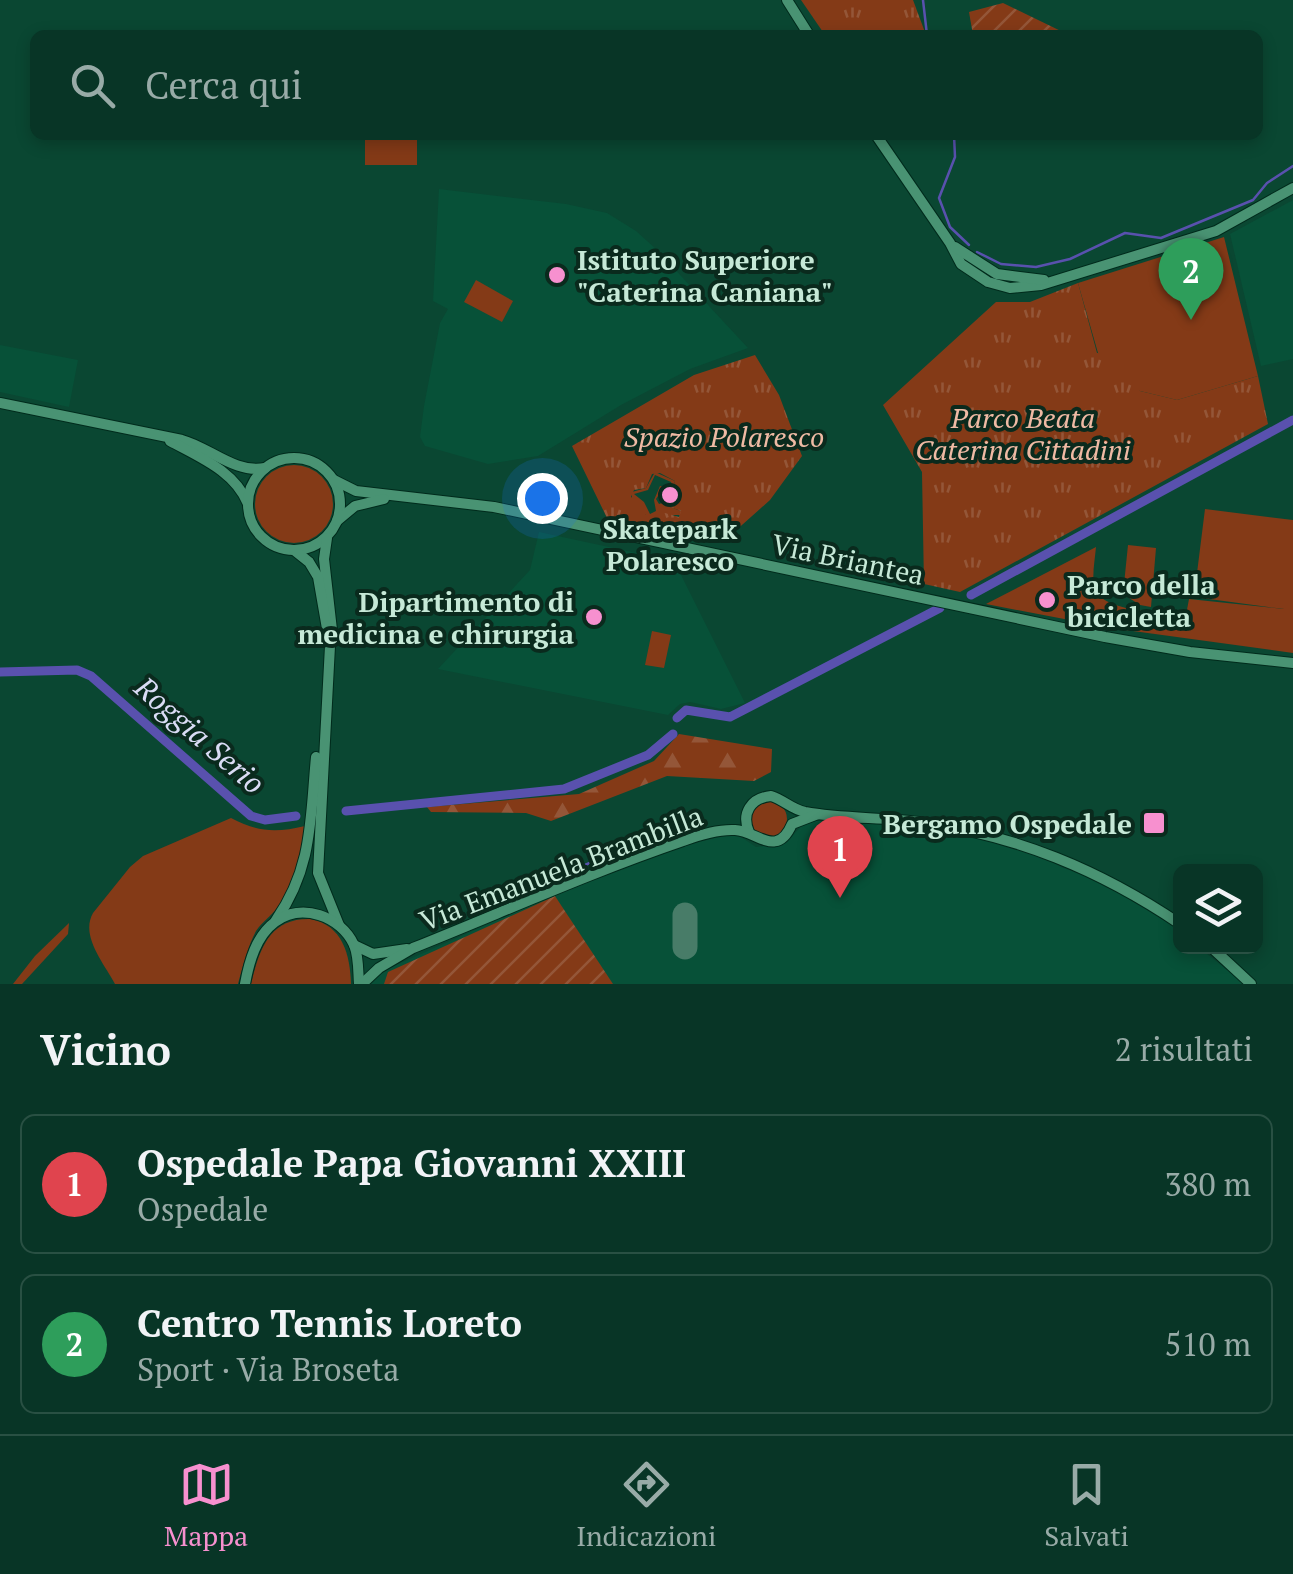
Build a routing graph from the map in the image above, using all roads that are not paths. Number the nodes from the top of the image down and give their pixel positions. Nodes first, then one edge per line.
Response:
1 (787, 0) edge
2 (806, 30) edge
3 (879, 140) edge
4 (1293, 188) edge
5 (0, 403) edge
6 (164, 438) junction
7 (266, 468) junction
8 (334, 480) junction
9 (395, 498) junction
10 (248, 504) junction
11 (337, 521) junction
12 (328, 535) junction
13 (294, 550) junction
14 (330, 649) junction
15 (1293, 663) edge
16 (325, 721) junction
17 (789, 807) junction
18 (748, 810) junction
19 (818, 814) junction
20 (792, 824) junction
21 (724, 830) junction
22 (749, 832) junction
23 (1173, 919) edge
24 (276, 920) junction
25 (340, 926) junction
26 (354, 945) junction
27 (413, 948) junction
28 (1219, 954) edge
29 (245, 984) edge
30 (360, 984) edge
31 (1251, 984) edge

1 - 2 main road
3 - 4 main road
5 - 6 main road
6 - 7 main road
6 - 10 main road
7 - 8 main road
7 - 10 main road
8 - 9 main road, Via Briantea
8 - 11 main road
9 - 11 main road
9 - 15 main road, Via Briantea
10 - 13 main road
11 - 12 main road
12 - 13 main road
12 - 14 main road
13 - 14 main road
14 - 16 main road
16 - 24 main road
16 - 25 main road
17 - 18 main road, Via Emanuela Brambilla
17 - 19 main road, Via Emanuela Brambilla
17 - 20 main road
18 - 21 main road, Via Emanuela Brambilla
18 - 22 main road, Via Emanuela Brambilla
19 - 20 main road, Via Emanuela Brambilla
19 - 23 main road, Via Emanuela Brambilla
20 - 22 main road, Via Emanuela Brambilla
21 - 22 main road, Via Emanuela Brambilla
21 - 27 main road, Via Emanuela Brambilla
24 - 25 main road
24 - 29 main road
25 - 26 main road
26 - 27 main road, Via Emanuela Brambilla
26 - 30 main road
27 - 30 main road, Via Emanuela Brambilla
28 - 31 main road

